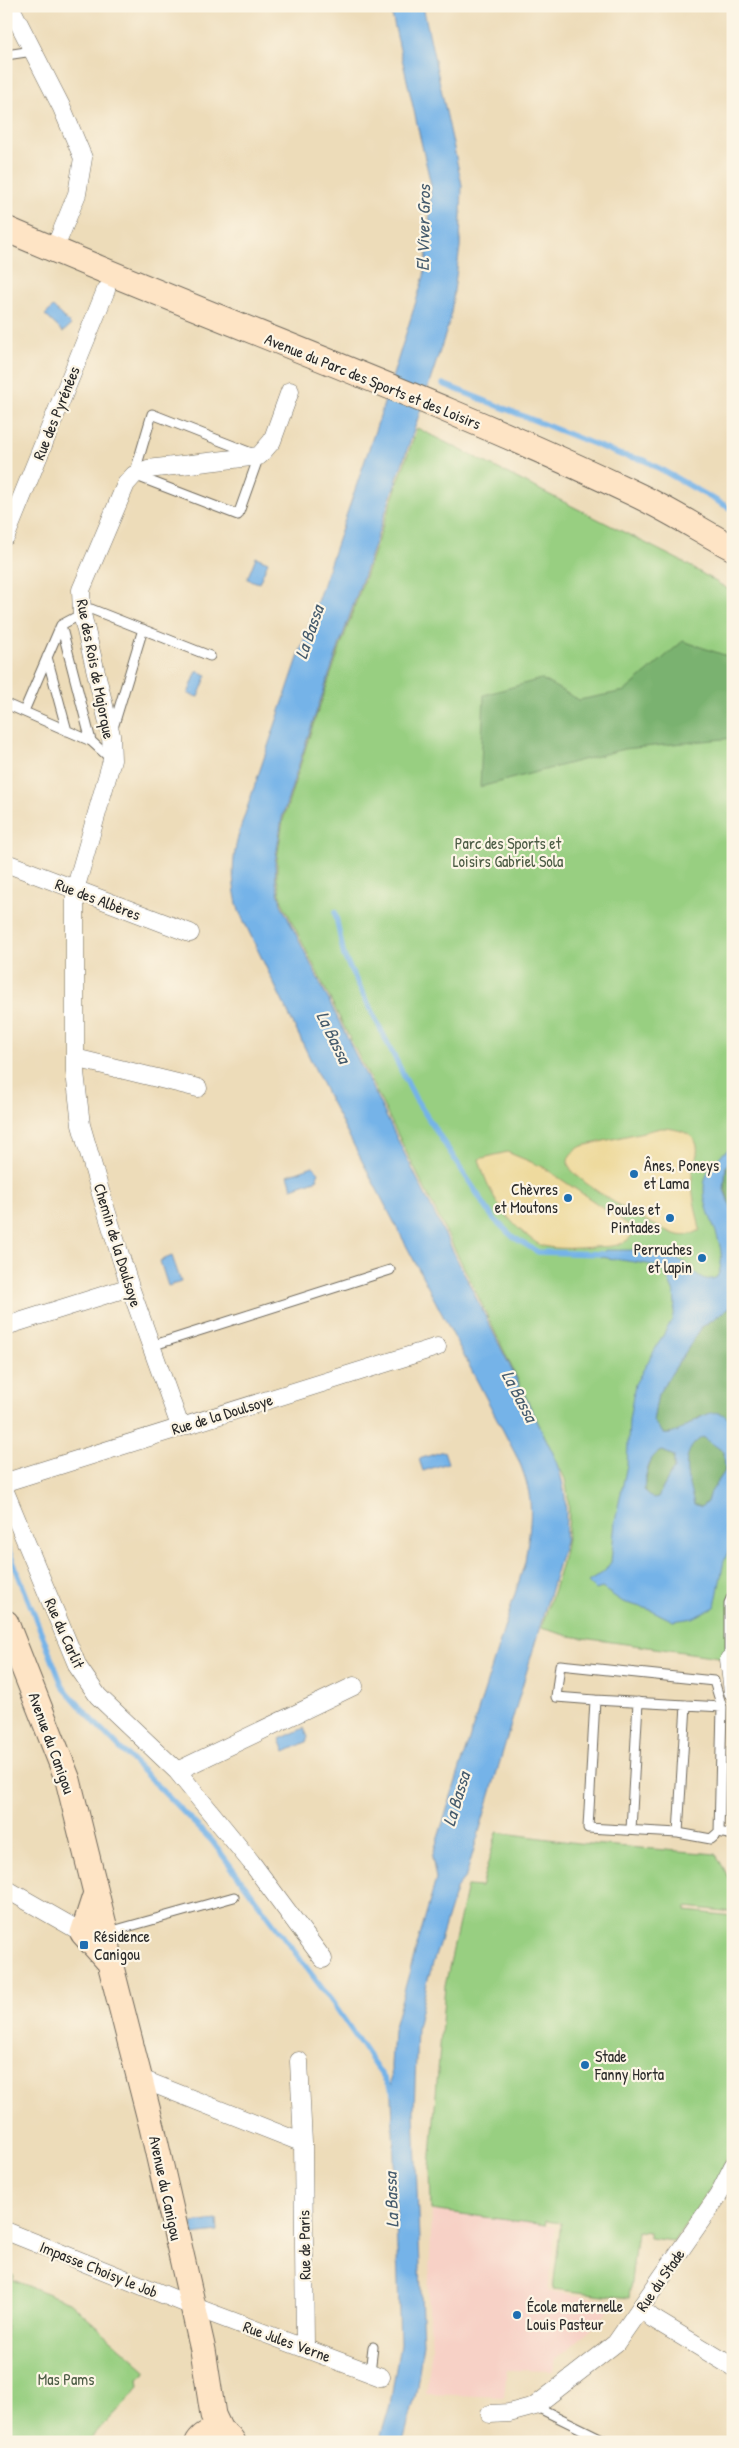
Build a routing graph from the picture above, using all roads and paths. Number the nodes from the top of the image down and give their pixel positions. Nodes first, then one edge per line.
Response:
1 (10, 6) edge
2 (33, 51) junction
3 (6, 55) edge
4 (6, 229) edge
5 (54, 250) junction
6 (106, 290) dead end
7 (290, 391) dead end
8 (259, 456) junction
9 (134, 475) junction
10 (6, 536) edge
11 (733, 548) edge
12 (82, 614) junction
13 (61, 625) junction
14 (143, 629) junction
15 (210, 656) dead end
16 (47, 657) junction
17 (6, 704) edge
18 (24, 711) junction
19 (67, 731) junction
20 (111, 735) junction
21 (91, 741) junction
22 (112, 760) junction
23 (6, 863) edge
24 (75, 890) junction
25 (190, 933) dead end
26 (75, 1058) junction
27 (198, 1088) dead end
28 (390, 1270) dead end
29 (130, 1287) junction
30 (6, 1326) edge
31 (151, 1346) junction
32 (437, 1347) dead end
33 (180, 1426) junction
34 (6, 1482) edge
35 (6, 1494) edge
36 (733, 1594) edge
37 (6, 1623) edge
38 (729, 1659) joint
39 (354, 1686) dead end
40 (733, 1692) edge
41 (595, 1700) junction
42 (638, 1702) junction
43 (686, 1705) junction
44 (722, 1707) junction
45 (177, 1771) junction
46 (631, 1830) junction
47 (719, 1832) junction
48 (678, 1833) junction
49 (733, 1835) edge
50 (6, 1889) edge
51 (234, 1897) dead end
52 (94, 1933) junction
53 (322, 1959) dead end
54 (299, 2061) dead end
55 (140, 2078) junction
56 (303, 2143) junction
57 (733, 2166) edge
58 (6, 2231) edge
59 (192, 2306) junction
60 (641, 2308) junction
61 (305, 2347) junction
62 (373, 2347) dead end
63 (733, 2367) edge
64 (375, 2375) joint
65 (536, 2406) junction
66 (490, 2414) dead end
67 (214, 2433) edge
68 (608, 2442) edge

1 - 2 street
2 - 3 lane
2 - 5 street
4 - 5 street, Avenue du Parc des Sports et des Loisirs
5 - 11 street, Avenue du Parc des Sports et des Loisirs
6 - 10 street, Rue des Pyrénées
7 - 8 street
8 - 9 street
8 - 9 lane
8 - 9 lane
9 - 12 street, Rue des Rois de Majorque
12 - 13 lane
12 - 14 lane
12 - 20 street, Rue des Rois de Majorque
13 - 16 lane
13 - 21 lane
14 - 15 lane
14 - 20 lane
16 - 18 lane
16 - 19 lane
17 - 18 lane
18 - 19 lane
19 - 21 lane
20 - 22 street, Rue des Rois de Majorque
21 - 22 lane
22 - 24 street, Rue des Rois de Majorque
23 - 24 street, Rue des Albères
24 - 25 street, Rue des Albères
24 - 26 street, Chemin de la Doulsoye
26 - 27 street
26 - 29 street, Chemin de la Doulsoye
28 - 31 lane
29 - 30 street
29 - 31 street, Chemin de la Doulsoye
31 - 33 street, Chemin de la Doulsoye
32 - 33 street, Rue de la Doulsoye
33 - 34 street, Rue de la Doulsoye
35 - 45 street, Rue du Carlit
36 - 38 lane
37 - 52 street, Avenue du Canigou
38 - 40 street
39 - 45 street
41 - 42 lane
41 - 44 lane
41 - 46 lane
42 - 43 lane
42 - 46 lane
43 - 44 lane
43 - 48 lane
44 - 47 lane
45 - 53 street, Rue du Carlit
46 - 48 lane
47 - 48 lane
47 - 49 lane
50 - 52 street
51 - 52 lane
52 - 55 street, Avenue du Canigou
54 - 56 street, Rue de Paris
55 - 56 street
55 - 59 street, Avenue du Canigou
56 - 61 street, Rue de Paris
57 - 60 street, Rue du Stade
58 - 59 street, Impasse Choisy le Job
59 - 61 street, Rue Jules Verne
59 - 67 street, Avenue du Canigou
60 - 63 street
60 - 65 street, Rue du Stade
61 - 64 street, Rue Jules Verne
62 - 64 lane
65 - 66 street, Rue du Stade
65 - 68 lane

